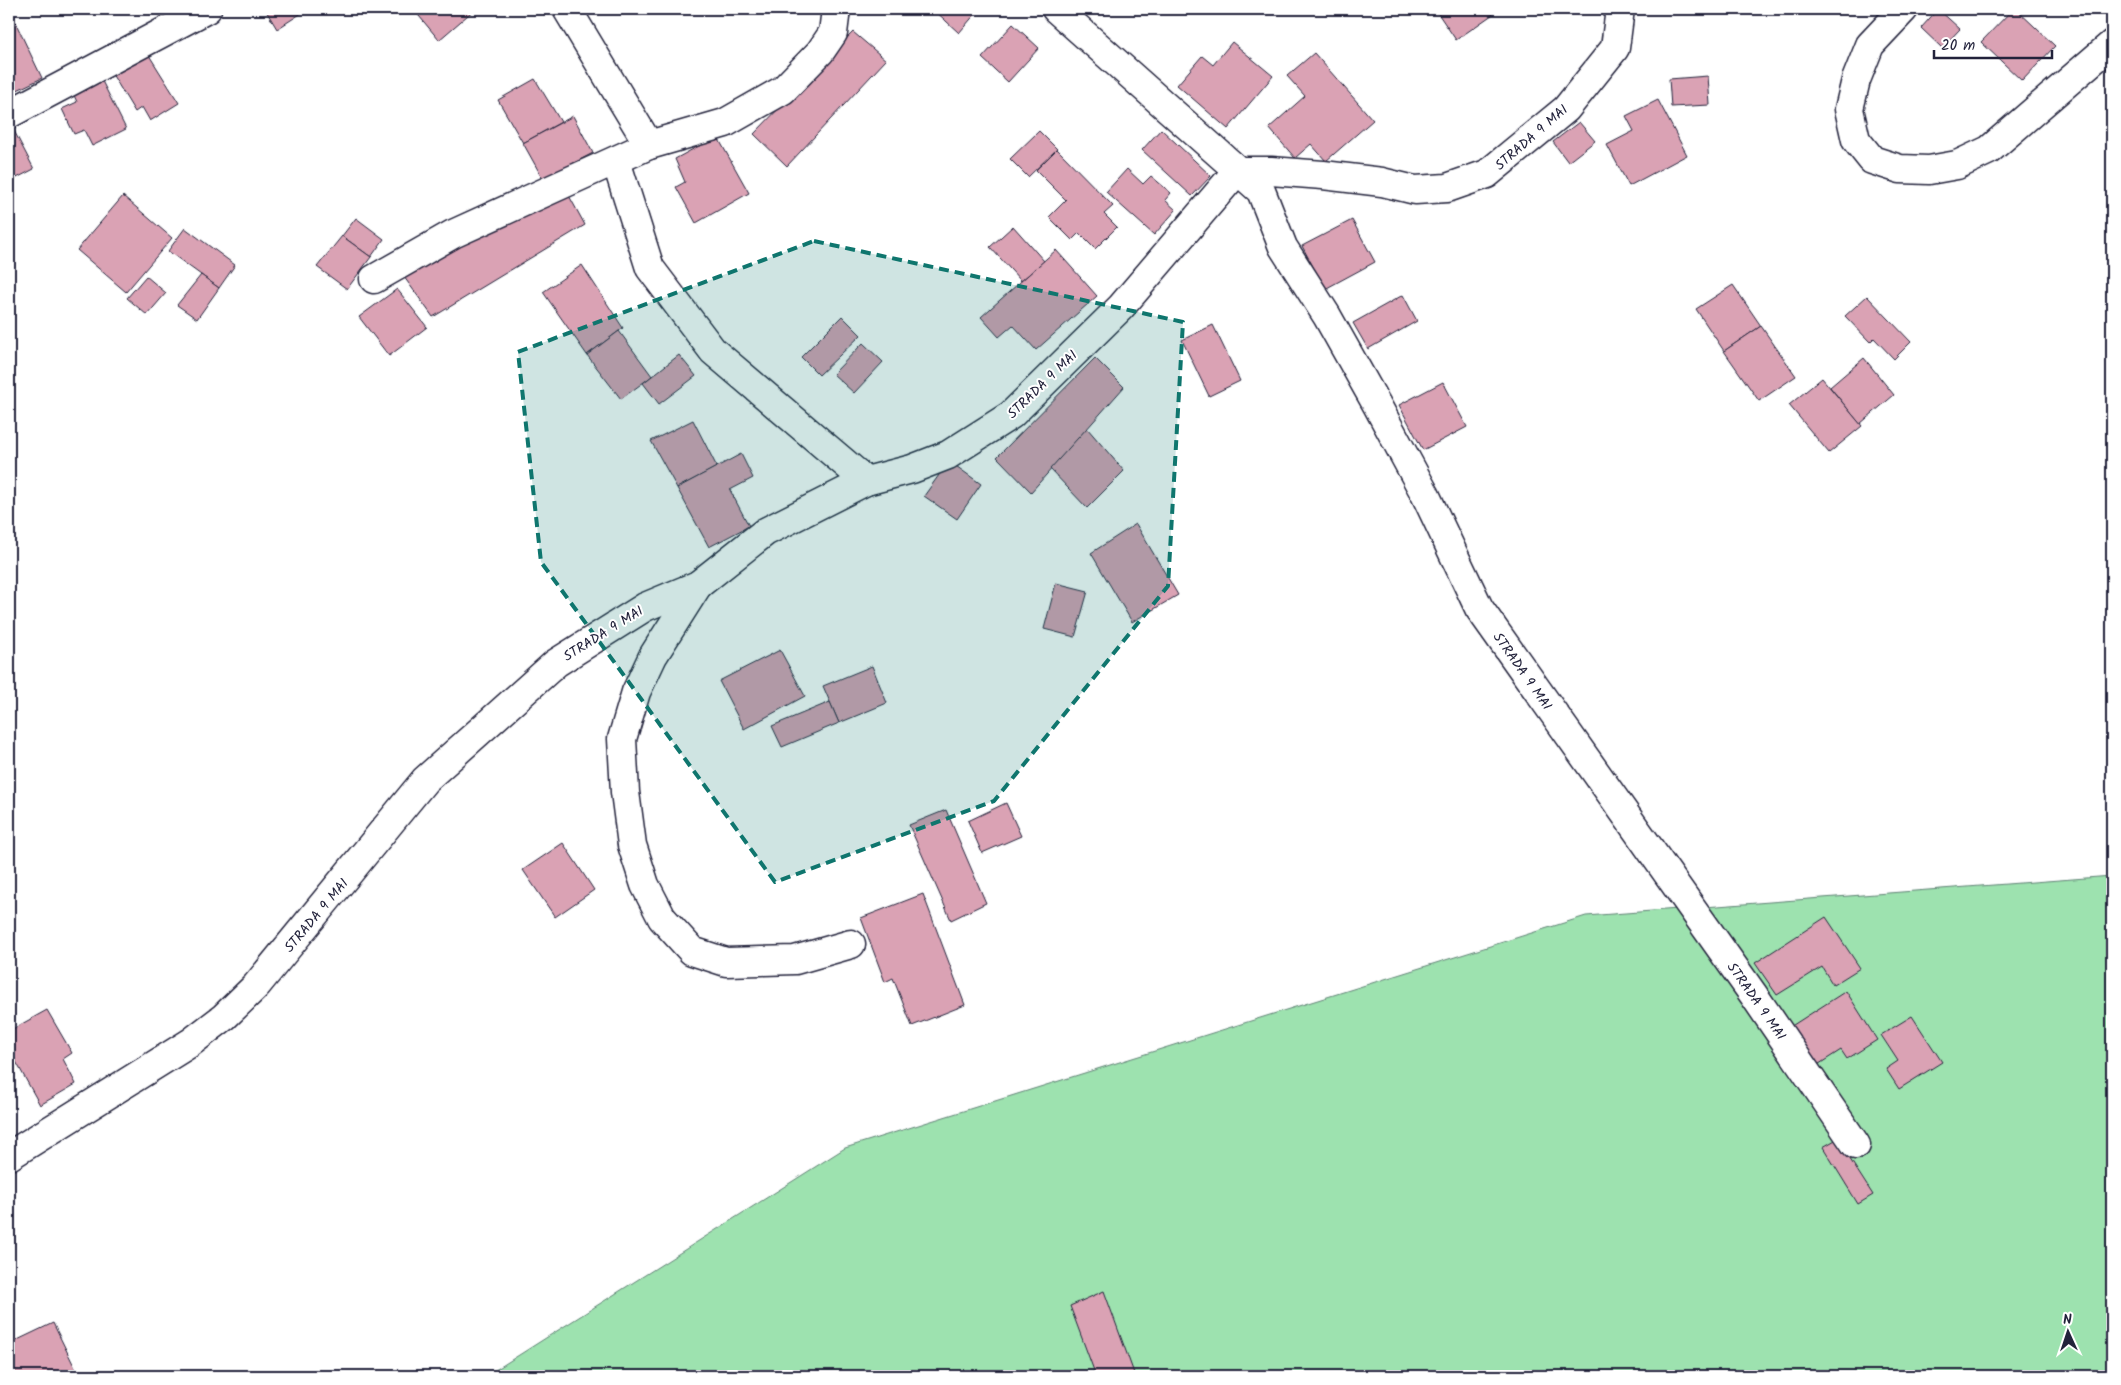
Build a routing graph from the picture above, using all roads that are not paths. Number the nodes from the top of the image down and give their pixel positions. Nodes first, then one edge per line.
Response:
1 (207, 9) edge
2 (567, 9) edge
3 (836, 9) edge
4 (1056, 9) edge
5 (1620, 9) edge
6 (1904, 9) edge
7 (2112, 44) edge
8 (9, 114) edge
9 (650, 144) junction
10 (616, 161) junction
11 (1237, 171) junction
12 (374, 280) dead end
13 (866, 481) junction
14 (698, 585) junction
15 (851, 944) dead end
16 (1856, 1145) dead end
17 (9, 1156) edge

1 - 8 street
2 - 9 street
3 - 9 street
4 - 11 street
5 - 11 street, STRADA 9 MAI
6 - 7 street
9 - 10 street
10 - 12 street
10 - 13 street
11 - 13 street, STRADA 9 MAI
11 - 16 street, STRADA 9 MAI
13 - 14 street, STRADA 9 MAI
14 - 15 street
14 - 17 street, STRADA 9 MAI

